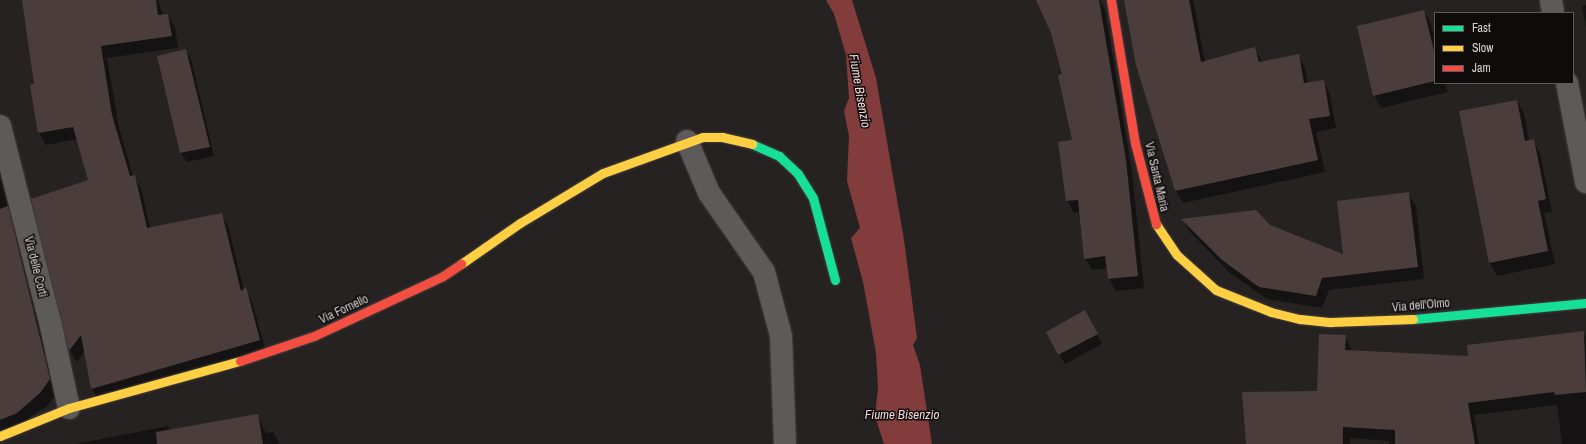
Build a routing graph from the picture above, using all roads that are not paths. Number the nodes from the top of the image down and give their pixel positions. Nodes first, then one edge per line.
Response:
1 (1111, 0) edge
2 (1551, 0) edge
3 (1554, 12) edge
4 (1567, 84) edge
5 (0, 126) edge
6 (688, 141) junction
7 (1586, 182) edge
8 (835, 280) dead end
9 (1586, 303) edge
10 (1259, 308) joint
11 (69, 408) junction
12 (0, 436) edge
13 (785, 444) edge

1 - 10 street, Via Santa Maria
2 - 3 street
4 - 7 street
5 - 11 street, Via delle Corti
6 - 8 street, Via Fornello
6 - 11 street, Via Fornello
6 - 13 street
9 - 10 street, Via dell'Olmo
11 - 12 street, Via Fornello

